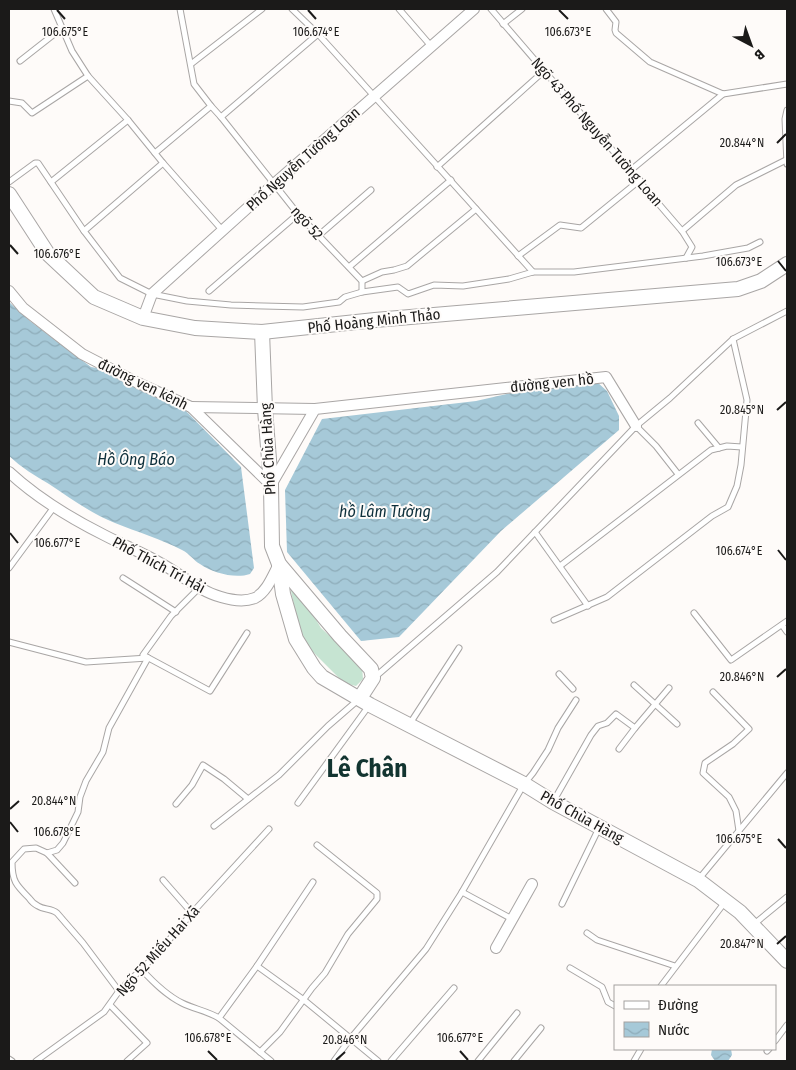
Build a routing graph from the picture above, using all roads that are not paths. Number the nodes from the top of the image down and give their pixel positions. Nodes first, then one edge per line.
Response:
1 (54, 9) edge
2 (180, 9) edge
3 (262, 9) edge
4 (292, 9) edge
5 (399, 9) edge
6 (474, 9) edge
7 (491, 9) edge
8 (522, 9) edge
9 (606, 9) edge
10 (504, 24) junction
11 (62, 28) junction
12 (318, 34) junction
13 (431, 46) junction
14 (20, 62) dead end
15 (191, 64) junction
16 (544, 71) junction
17 (88, 76) junction
18 (787, 84) edge
19 (722, 94) junction
20 (373, 97) junction
21 (9, 100) edge
22 (210, 106) junction
23 (787, 110) edge
24 (221, 117) junction
25 (128, 120) junction
26 (155, 153) junction
27 (787, 162) edge
28 (163, 164) junction
29 (436, 167) junction
30 (631, 170) junction
31 (451, 180) junction
32 (640, 180) junction
33 (9, 182) edge
34 (51, 182) junction
35 (274, 184) junction
36 (371, 190) dead end
37 (9, 194) edge
38 (476, 209) junction
39 (298, 214) junction
40 (84, 231) junction
41 (223, 231) junction
42 (682, 231) junction
43 (318, 236) junction
44 (760, 242) dead end
45 (518, 256) junction
46 (686, 258) junction
47 (787, 264) edge
48 (349, 267) junction
49 (533, 272) junction
50 (362, 281) junction
51 (9, 291) edge
52 (209, 291) dead end
53 (362, 292) junction
54 (152, 294) junction
55 (787, 310) edge
56 (143, 318) junction
57 (262, 332) junction
58 (733, 339) junction
59 (191, 407) junction
60 (316, 408) junction
61 (266, 409) junction
62 (698, 423) dead end
63 (636, 426) junction
64 (742, 447) junction
65 (718, 448) junction
66 (9, 472) edge
67 (678, 474) junction
68 (271, 484) junction
69 (54, 506) junction
70 (535, 532) junction
71 (279, 564) junction
72 (560, 566) junction
73 (9, 568) edge
74 (123, 578) dead end
75 (200, 588) junction
76 (588, 606) junction
77 (176, 612) junction
78 (694, 613) dead end
79 (554, 620) dead end
80 (787, 621) edge
81 (782, 625) junction
82 (787, 632) edge
83 (247, 633) dead end
84 (9, 642) edge
85 (459, 648) dead end
86 (148, 658) junction
87 (559, 674) dead end
88 (373, 678) junction
89 (634, 685) dead end
90 (669, 688) dead end
91 (573, 690) dead end
92 (713, 692) dead end
93 (576, 700) dead end
94 (365, 701) junction
95 (654, 704) junction
96 (677, 724) dead end
97 (409, 725) junction
98 (635, 728) junction
99 (619, 749) dead end
100 (787, 773) edge
101 (524, 784) junction
102 (248, 799) junction
103 (553, 802) junction
104 (298, 803) dead end
105 (176, 804) dead end
106 (214, 826) dead end
107 (600, 827) junction
108 (269, 829) dead end
109 (739, 831) junction
110 (317, 846) dead end
111 (47, 853) junction
112 (162, 880) dead end
113 (698, 880) junction
114 (312, 882) dead end
115 (75, 883) dead end
116 (532, 884) dead end
117 (462, 892) junction
118 (787, 897) edge
119 (725, 902) junction
120 (562, 904) dead end
121 (192, 913) junction
122 (512, 920) junction
123 (753, 925) junction
124 (587, 933) dead end
125 (496, 948) dead end
126 (787, 960) edge
127 (257, 966) junction
128 (675, 966) junction
129 (570, 968) dead end
130 (142, 970) junction
131 (661, 985) edge
132 (454, 988) dead end
133 (119, 991) junction
134 (304, 1000) junction
135 (110, 1005) junction
136 (614, 1005) edge
137 (517, 1013) dead end
138 (219, 1018) junction
139 (787, 1025) edge
140 (541, 1028) dead end
141 (350, 1039) junction
142 (776, 1040) edge
143 (640, 1050) edge
144 (260, 1052) junction
145 (9, 1059) edge
146 (12, 1061) edge
147 (36, 1061) edge
148 (127, 1061) edge
149 (271, 1061) edge
150 (334, 1061) edge
151 (378, 1061) edge
152 (391, 1061) edge
153 (478, 1061) edge
154 (514, 1061) edge
155 (634, 1061) edge

1 - 11 lane
2 - 15 lane, ngõ 52
3 - 15 lane
4 - 12 lane
5 - 13 lane
6 - 13 street, Phố Nguyễn Tường Loan
7 - 10 lane, Ngõ 43 Phố Nguyễn Tường Loan
8 - 10 lane
9 - 19 lane
10 - 16 lane, Ngõ 43 Phố Nguyễn Tường Loan
11 - 14 lane
11 - 17 lane
12 - 20 lane
12 - 24 lane
13 - 20 street, Phố Nguyễn Tường Loan
15 - 22 lane, ngõ 52
16 - 29 lane
16 - 30 lane, Ngõ 43 Phố Nguyễn Tường Loan
17 - 21 lane
17 - 25 lane
18 - 19 lane
19 - 30 lane
20 - 29 lane
20 - 35 street, Phố Nguyễn Tường Loan
22 - 24 lane, ngõ 52
22 - 26 lane
23 - 27 lane
24 - 35 lane, ngõ 52
25 - 26 lane
25 - 34 lane
26 - 28 lane
27 - 42 lane
28 - 40 lane
28 - 41 lane
29 - 31 lane
30 - 32 lane, Ngõ 43 Phố Nguyễn Tường Loan
31 - 38 lane
31 - 48 lane
32 - 42 lane, Ngõ 43 Phố Nguyễn Tường Loan
32 - 45 lane
33 - 34 lane
34 - 40 lane
35 - 39 lane, ngõ 52
35 - 41 street, Phố Nguyễn Tường Loan
36 - 43 lane
37 - 56 street, Phố Hoàng Minh Thảo
38 - 45 lane
38 - 50 lane
39 - 43 lane, ngõ 52
39 - 52 lane
40 - 54 lane
41 - 54 street, Phố Nguyễn Tường Loan
42 - 46 lane, Ngõ 43 Phố Nguyễn Tường Loan
43 - 48 lane, ngõ 52
44 - 46 lane
45 - 49 lane
46 - 49 lane
47 - 57 street, Phố Hoàng Minh Thảo
48 - 50 lane, ngõ 52
49 - 53 lane
50 - 53 lane
51 - 59 street, đường ven kênh
53 - 54 lane
54 - 56 street, Phố Nguyễn Tường Loan
55 - 58 lane
56 - 57 street, Phố Hoàng Minh Thảo
57 - 61 street, Phố Chùa Hàng
58 - 63 lane
58 - 64 lane
59 - 61 street
59 - 68 street, đường ven kênh
60 - 61 street
60 - 63 street, đường ven hồ
60 - 68 street
61 - 68 street, Phố Chùa Hàng
62 - 65 lane
63 - 67 lane
63 - 70 lane
64 - 65 lane
64 - 76 lane
65 - 67 lane
66 - 69 street, Phố Thích Trí Hải
67 - 72 lane
68 - 71 street, Phố Chùa Hàng
69 - 73 lane
69 - 75 street, Phố Thích Trí Hải
70 - 72 lane
70 - 88 lane
71 - 75 street, Phố Thích Trí Hải
71 - 88 street, Phố Chùa Hàng
71 - 94 street, Phố Chùa Hàng
72 - 76 lane
74 - 77 lane
75 - 77 lane
76 - 79 lane
77 - 86 lane
78 - 81 lane
80 - 81 lane
81 - 82 lane
83 - 86 lane
84 - 86 lane
85 - 97 lane
86 - 111 lane
87 - 91 lane
88 - 94 street
89 - 95 lane
90 - 95 lane
92 - 109 lane
93 - 101 lane
94 - 97 street, Phố Chùa Hàng
94 - 102 lane
94 - 104 lane
95 - 96 lane
95 - 98 lane
97 - 101 street, Phố Chùa Hàng
98 - 99 lane
98 - 103 lane
100 - 109 lane
101 - 103 street, Phố Chùa Hàng
101 - 117 lane
102 - 105 lane
102 - 106 lane
103 - 107 street, Phố Chùa Hàng
107 - 113 street, Phố Chùa Hàng
107 - 120 lane
108 - 121 lane, Ngõ 52 Miếu Hai Xã
109 - 113 lane
110 - 134 lane
111 - 115 lane
111 - 133 lane
112 - 121 lane
113 - 119 street, Phố Chùa Hàng
114 - 127 lane
116 - 122 street
117 - 122 lane
117 - 141 lane
118 - 123 lane
119 - 123 street, Phố Chùa Hàng
119 - 128 lane
121 - 130 lane, Ngõ 52 Miếu Hai Xã
122 - 125 street
123 - 126 street, Phố Chùa Hàng
124 - 128 lane
127 - 134 lane
127 - 138 lane
128 - 131 lane
129 - 136 lane
130 - 133 lane, Ngõ 52 Miếu Hai Xã
130 - 138 lane
132 - 152 lane
133 - 135 lane, Ngõ 52 Miếu Hai Xã
134 - 141 lane
134 - 144 lane
135 - 147 lane, Ngõ 52 Miếu Hai Xã
135 - 148 lane
137 - 153 lane
138 - 144 lane
139 - 142 lane
140 - 154 lane
141 - 150 lane
141 - 151 lane
143 - 155 lane
144 - 149 lane
145 - 146 lane

